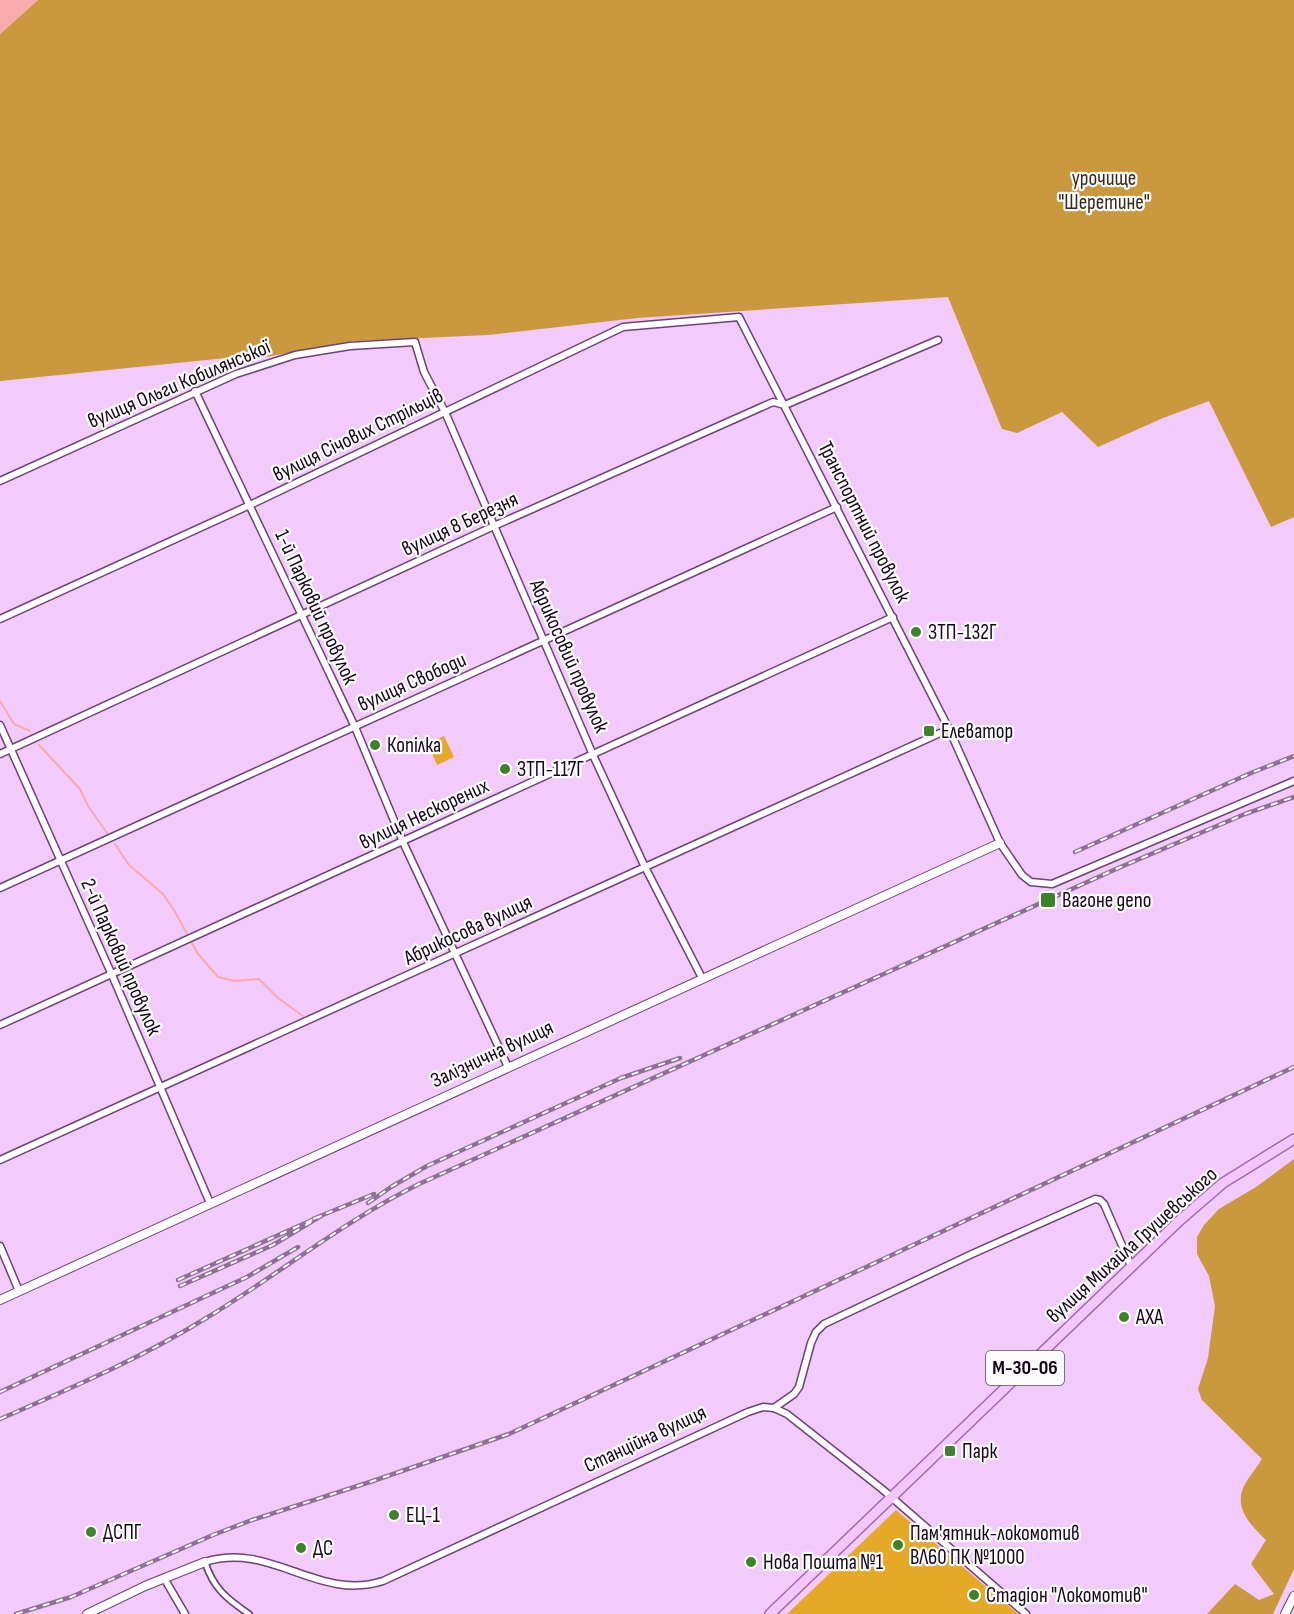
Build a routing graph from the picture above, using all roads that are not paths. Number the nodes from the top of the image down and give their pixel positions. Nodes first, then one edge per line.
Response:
1 (739, 317) joint
2 (938, 340) dead end
3 (415, 342) joint
4 (195, 391) junction
5 (786, 405) junction
6 (445, 412) junction
7 (0, 481) edge
8 (250, 505) junction
9 (837, 507) junction
10 (494, 526) junction
11 (302, 616) junction
12 (893, 617) junction
13 (0, 619) edge
14 (544, 640) junction
15 (0, 726) edge
16 (355, 727) junction
17 (949, 729) junction
18 (11, 749) junction
19 (0, 754) edge
20 (593, 754) junction
21 (1294, 781) edge
22 (403, 842) junction
23 (1000, 843) junction
24 (61, 861) junction
25 (644, 865) junction
26 (0, 888) edge
27 (456, 954) junction
28 (112, 975) junction
29 (702, 978) junction
30 (0, 1025) edge
31 (508, 1067) junction
32 (160, 1088) junction
33 (1294, 1139) edge
34 (0, 1160) edge
35 (210, 1203) junction
36 (0, 1246) edge
37 (1131, 1266) junction
38 (19, 1291) junction
39 (0, 1300) edge
40 (774, 1407) junction
41 (891, 1497) junction
42 (205, 1562) junction
43 (164, 1578) junction
44 (1294, 1596) edge
45 (87, 1614) edge
46 (185, 1614) edge
47 (249, 1614) edge
48 (770, 1614) edge
49 (1026, 1614) edge
50 (1286, 1614) edge

1 - 5 street, Транспортний провулок
1 - 6 street, вулиця Січових Стрільців
2 - 5 street, вулиця 8 Березня
3 - 4 street, вулиця Ольги Кобилянської
3 - 6 street, Абрикосовий провулок
4 - 7 street, вулиця Ольги Кобилянської
4 - 8 street, 1-й Парковий провулок
5 - 9 street, Транспортний провулок
5 - 10 street, вулиця 8 Березня
6 - 8 street, вулиця Січових Стрільців
6 - 10 street, Абрикосовий провулок
8 - 11 street, 1-й Парковий провулок
8 - 13 street, вулиця Січових Стрільців
9 - 12 street, Транспортний провулок
9 - 14 street, вулиця Свободи
10 - 11 street, вулиця 8 Березня
10 - 14 street, Абрикосовий провулок
11 - 16 street, 1-й Парковий провулок
11 - 18 street, вулиця 8 Березня
12 - 17 street, Транспортний провулок
12 - 20 street, вулиця Нескорених
14 - 16 street, вулиця Свободи
14 - 20 street, Абрикосовий провулок
15 - 18 street, 2-й Парковий провулок
16 - 22 street, 1-й Парковий провулок
16 - 24 street, вулиця Свободи
17 - 23 street, Транспортний провулок
17 - 25 street, Абрикосова вулиця
18 - 19 street, вулиця 8 Березня
18 - 24 street, 2-й Парковий провулок
20 - 22 street, вулиця Нескорених
20 - 25 street, Абрикосовий провулок
21 - 23 street, Транспортний провулок
22 - 27 street, 1-й Парковий провулок
22 - 28 street, вулиця Нескорених
23 - 29 street, Залізнична вулиця
24 - 26 street, вулиця Свободи
24 - 28 street, 2-й Парковий провулок
25 - 27 street, Абрикосова вулиця
25 - 29 street, Абрикосовий провулок
27 - 31 street, 1-й Парковий провулок
27 - 32 street, Абрикосова вулиця
28 - 30 street, вулиця Нескорених
28 - 32 street, 2-й Парковий провулок
29 - 31 street, Залізнична вулиця
31 - 35 street, Залізнична вулиця
32 - 34 street, Абрикосова вулиця
32 - 35 street, 2-й Парковий провулок
33 - 37 main road, вулиця Михайла Грушевського / М-30-06
35 - 38 street, Залізнична вулиця
36 - 38 street
37 - 40 street, Станційна вулиця
37 - 41 main road, вулиця Михайла Грушевського / М-30-06
38 - 39 street, Залізнична вулиця
40 - 41 street
40 - 42 street, Станційна вулиця
41 - 48 main road, вулиця Михайла Грушевського / М-30-06
41 - 49 street
42 - 43 street, Станційна вулиця
42 - 47 street
43 - 45 street, Станційна вулиця
43 - 46 street
44 - 50 street

